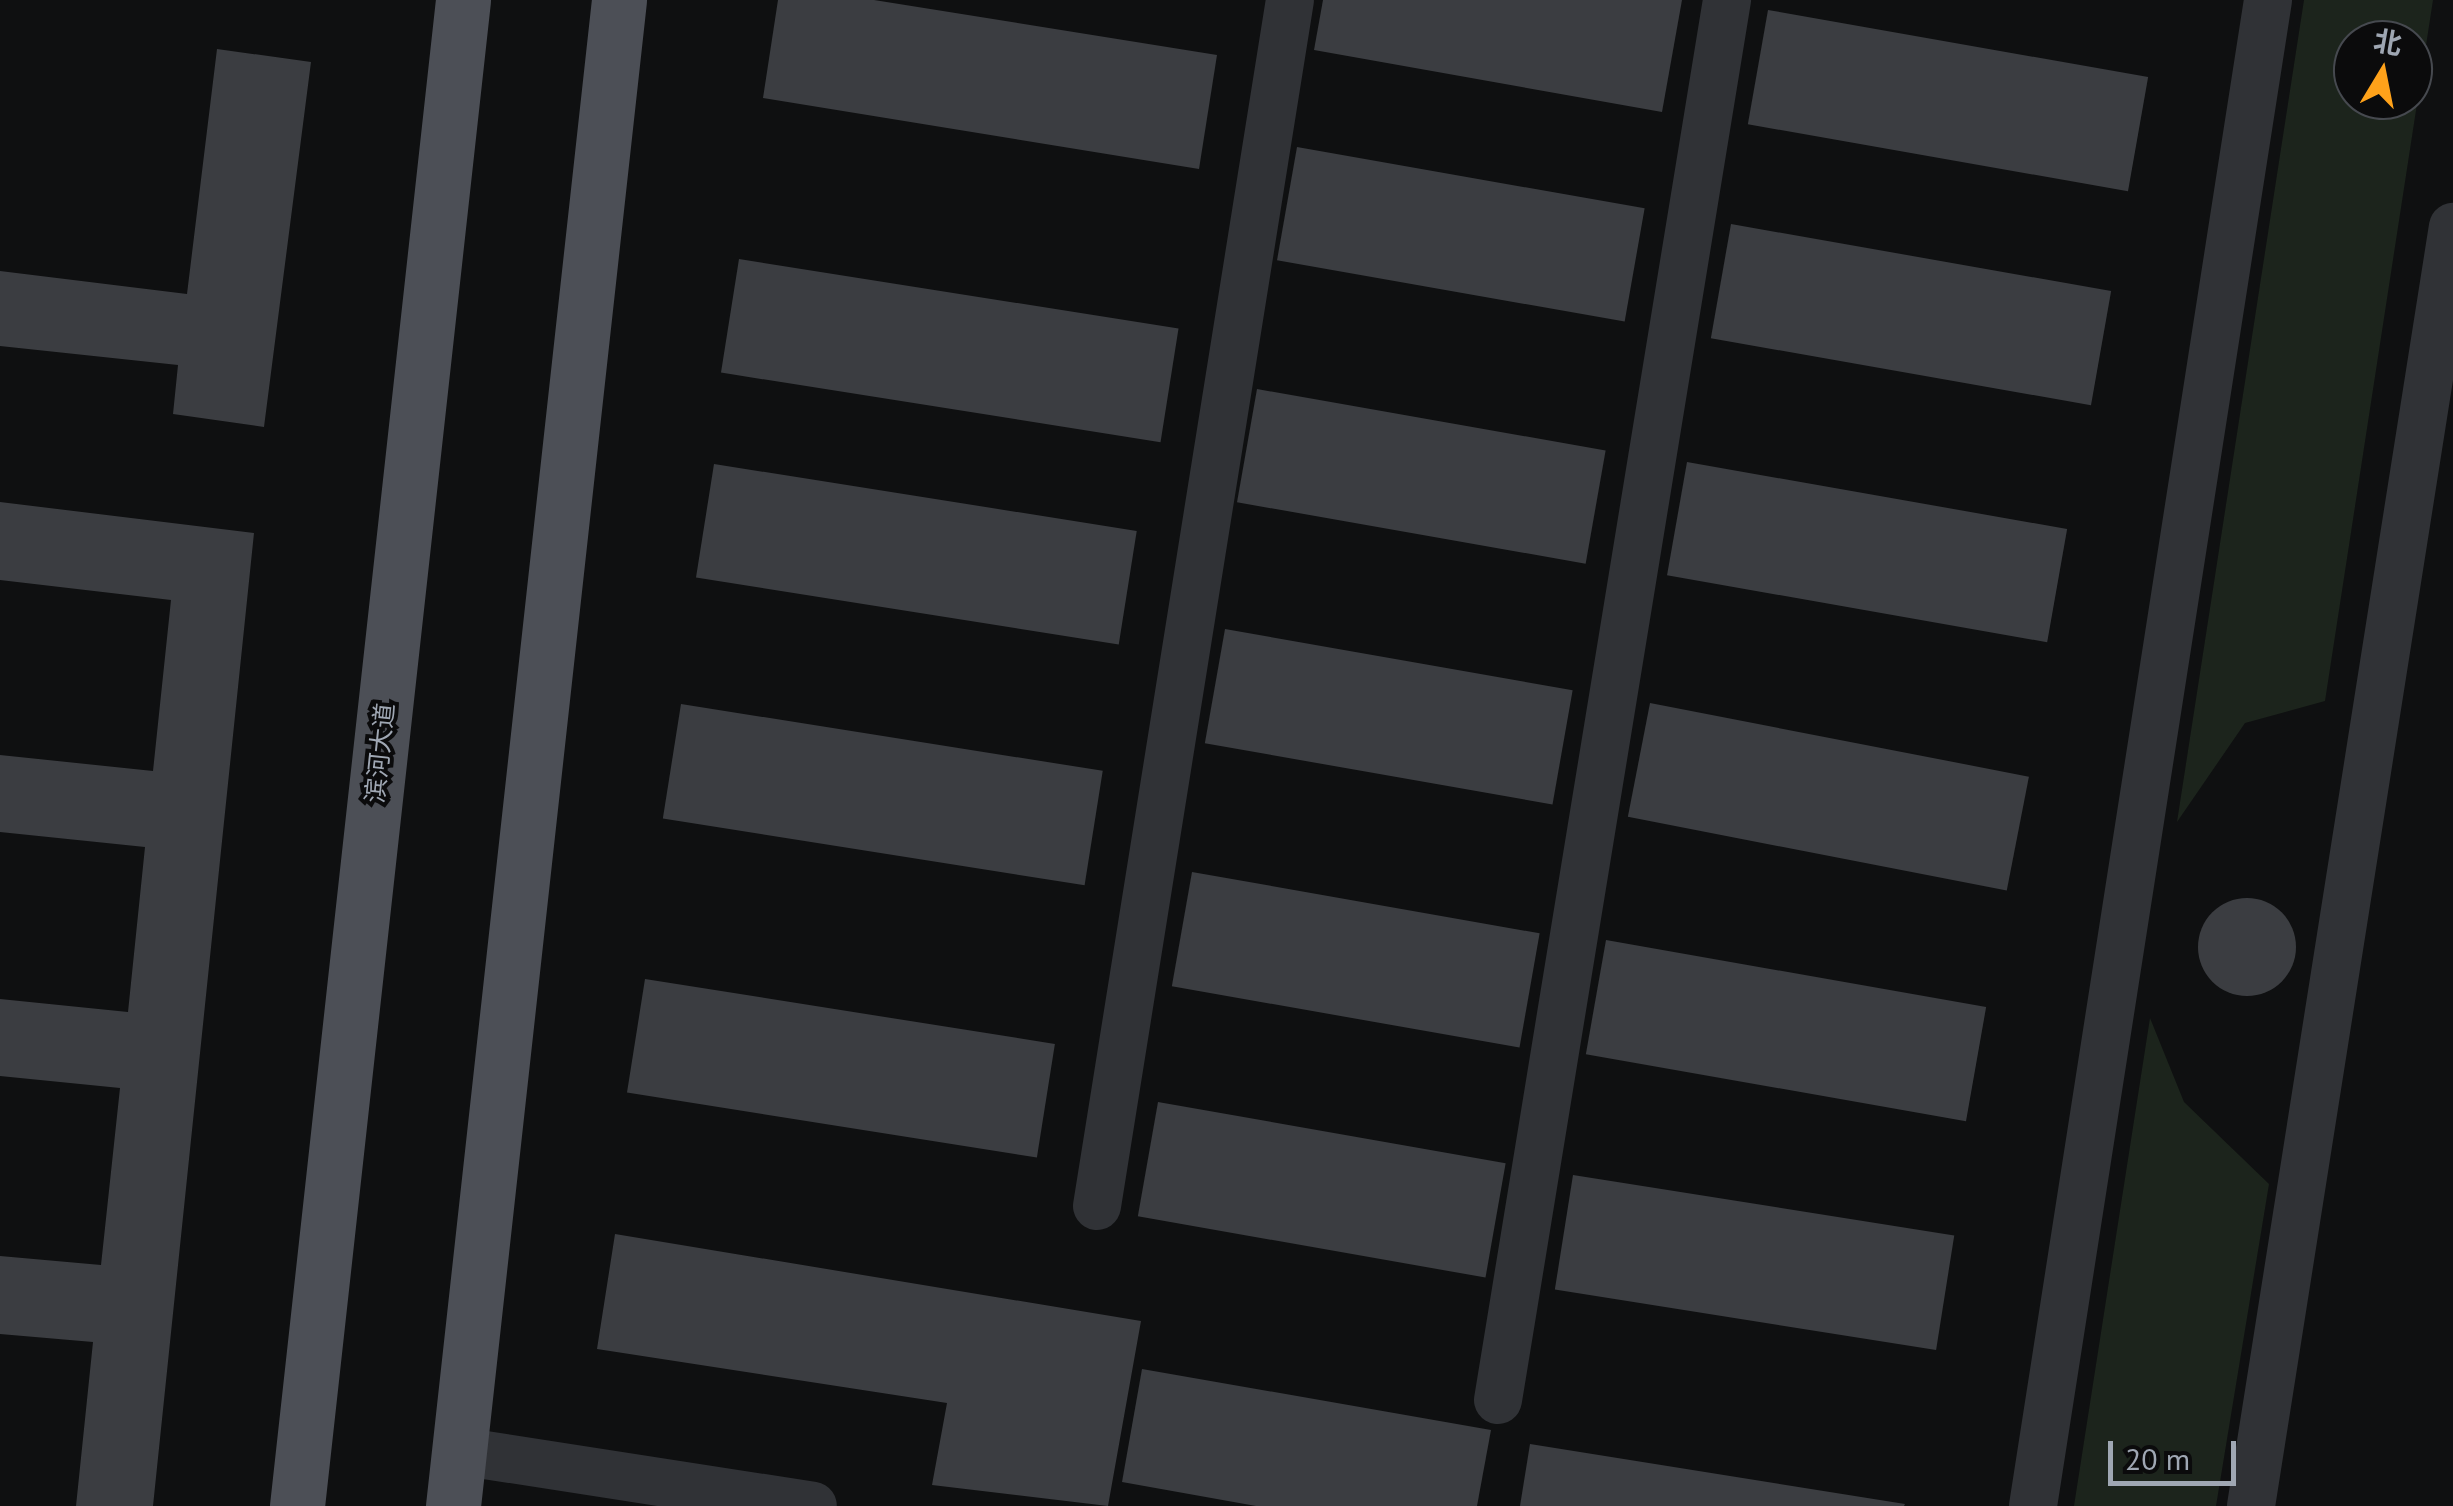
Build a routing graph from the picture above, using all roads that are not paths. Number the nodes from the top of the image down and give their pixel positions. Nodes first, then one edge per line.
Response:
1 (463, 0) edge
2 (619, 0) edge
3 (1290, 0) edge
4 (1727, 0) edge
5 (2268, 0) edge
6 (2453, 227) edge
7 (1097, 1206) dead end
8 (1498, 1400) dead end
9 (459, 1451) junction
10 (297, 1506) edge
11 (453, 1506) edge
12 (813, 1506) edge
13 (2033, 1506) edge
14 (2250, 1506) edge

1 - 10 main road, 滨河大道
2 - 9 main road
3 - 7 street
4 - 8 street
5 - 13 street
6 - 14 street
9 - 11 main road
9 - 12 street

